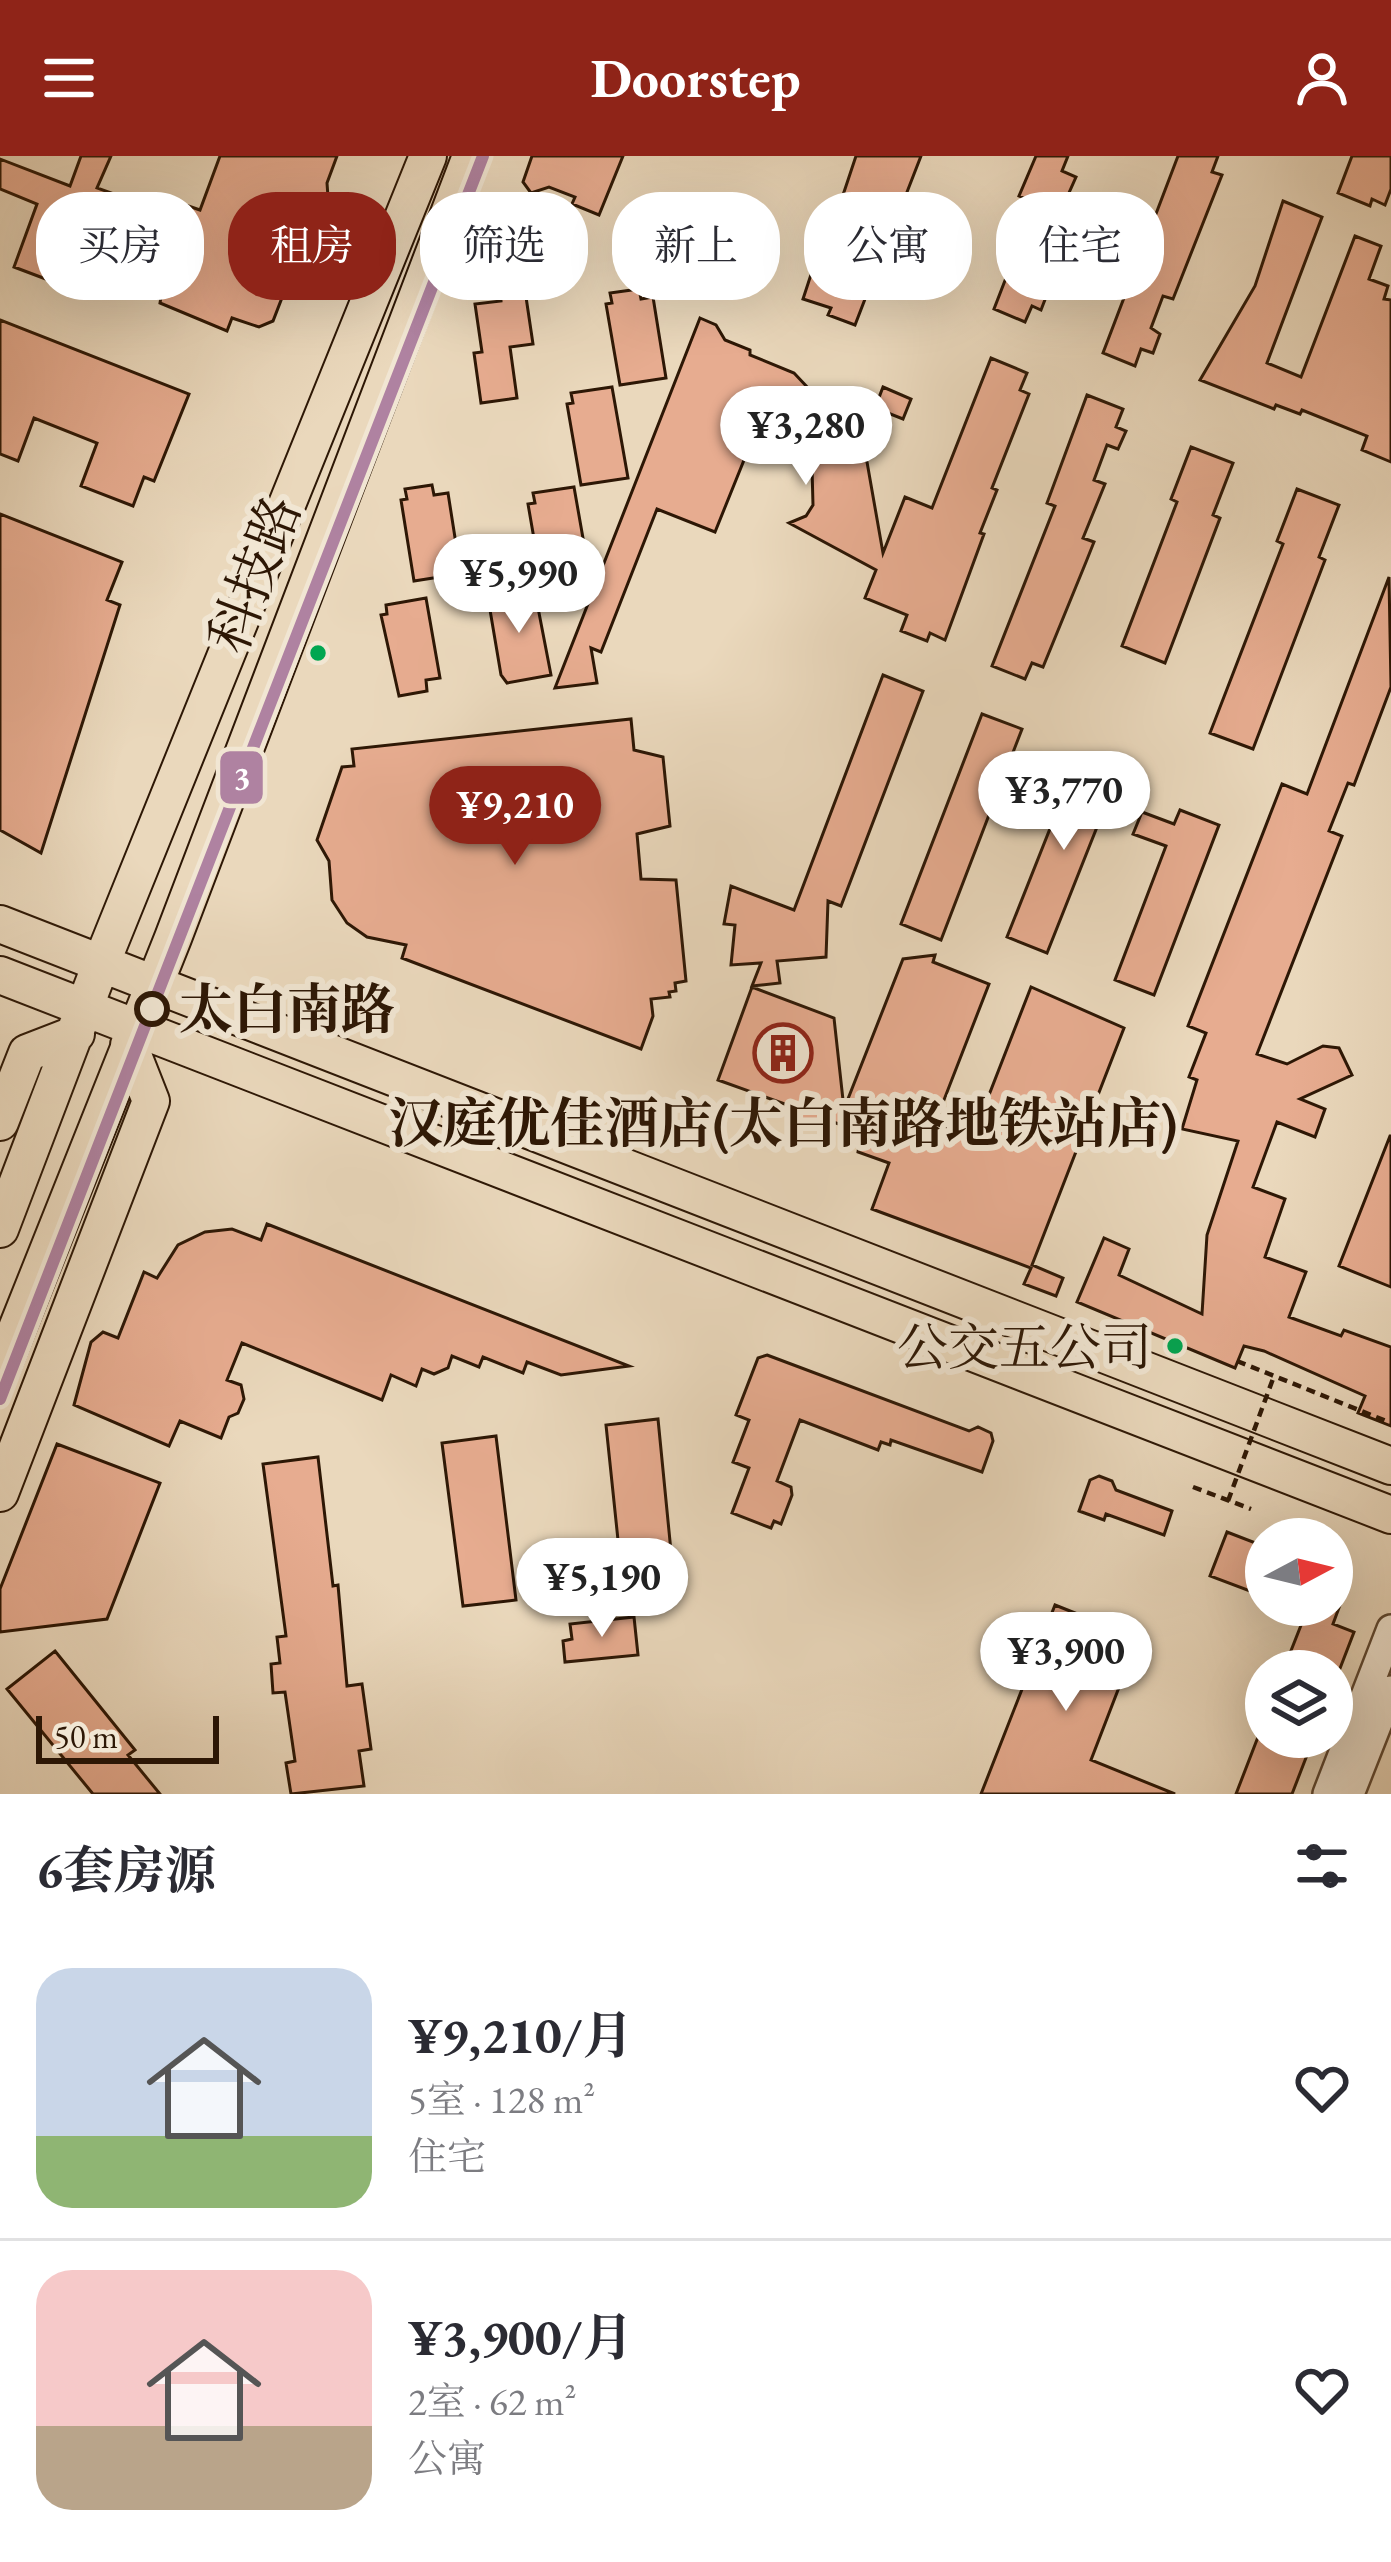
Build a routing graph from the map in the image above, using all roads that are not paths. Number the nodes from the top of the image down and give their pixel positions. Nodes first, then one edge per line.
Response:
1 (428, 156) edge
2 (471, 156) edge
3 (0, 924) edge
4 (100, 964) junction
5 (0, 975) edge
6 (155, 982) junction
7 (81, 1021) junction
8 (132, 1038) junction
9 (0, 1122) edge
10 (0, 1229) edge
11 (0, 1371) edge
12 (1391, 1466) edge
13 (0, 1493) edge
14 (1391, 1515) edge
15 (1391, 1629) edge
16 (1391, 1690) edge
17 (1327, 1794) edge
18 (1350, 1794) edge

1 - 4 main road, 科技路
2 - 6 main road, 科技路
3 - 4 main road
4 - 6 main road
4 - 7 main road, 科技路
5 - 7 main road
6 - 8 main road, 科技路
6 - 12 main road
7 - 8 main road
7 - 9 main road
7 - 10 main road, 科技路
8 - 11 main road, 科技路
8 - 13 main road
8 - 14 main road
15 - 17 street
16 - 18 street

